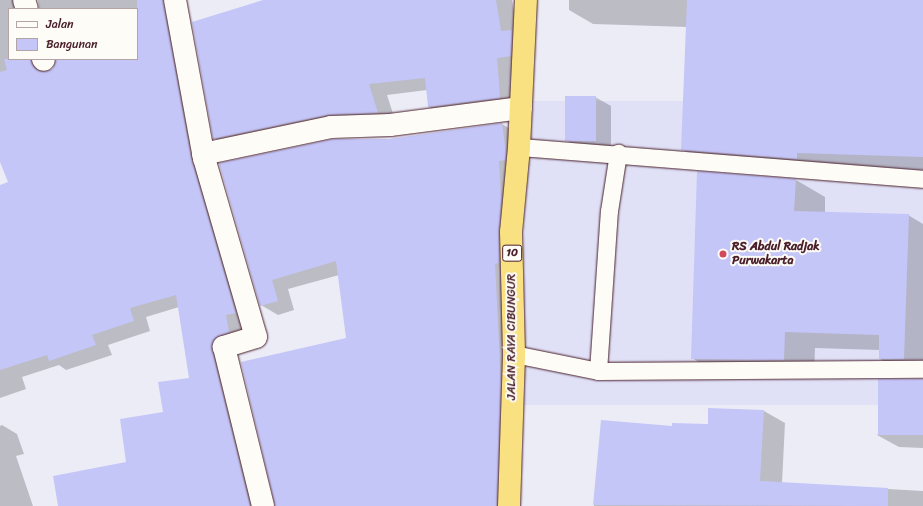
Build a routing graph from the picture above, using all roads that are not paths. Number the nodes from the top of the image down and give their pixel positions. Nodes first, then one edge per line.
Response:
1 (175, 0) edge
2 (526, 0) edge
3 (521, 108) junction
4 (519, 147) junction
5 (618, 153) junction
6 (203, 154) junction
7 (923, 179) edge
8 (514, 354) junction
9 (923, 369) edge
10 (598, 371) junction
11 (263, 506) edge
12 (509, 506) edge

1 - 6 street
2 - 3 highway, JALAN RAYA CIBUNGUR / 10
3 - 4 highway, JALAN RAYA CIBUNGUR / 10
3 - 6 street
4 - 5 lane
4 - 8 highway, JALAN RAYA CIBUNGUR / 10
5 - 7 lane
5 - 10 lane
6 - 11 street
8 - 10 lane
8 - 12 highway, JALAN RAYA CIBUNGUR / 10
9 - 10 lane

